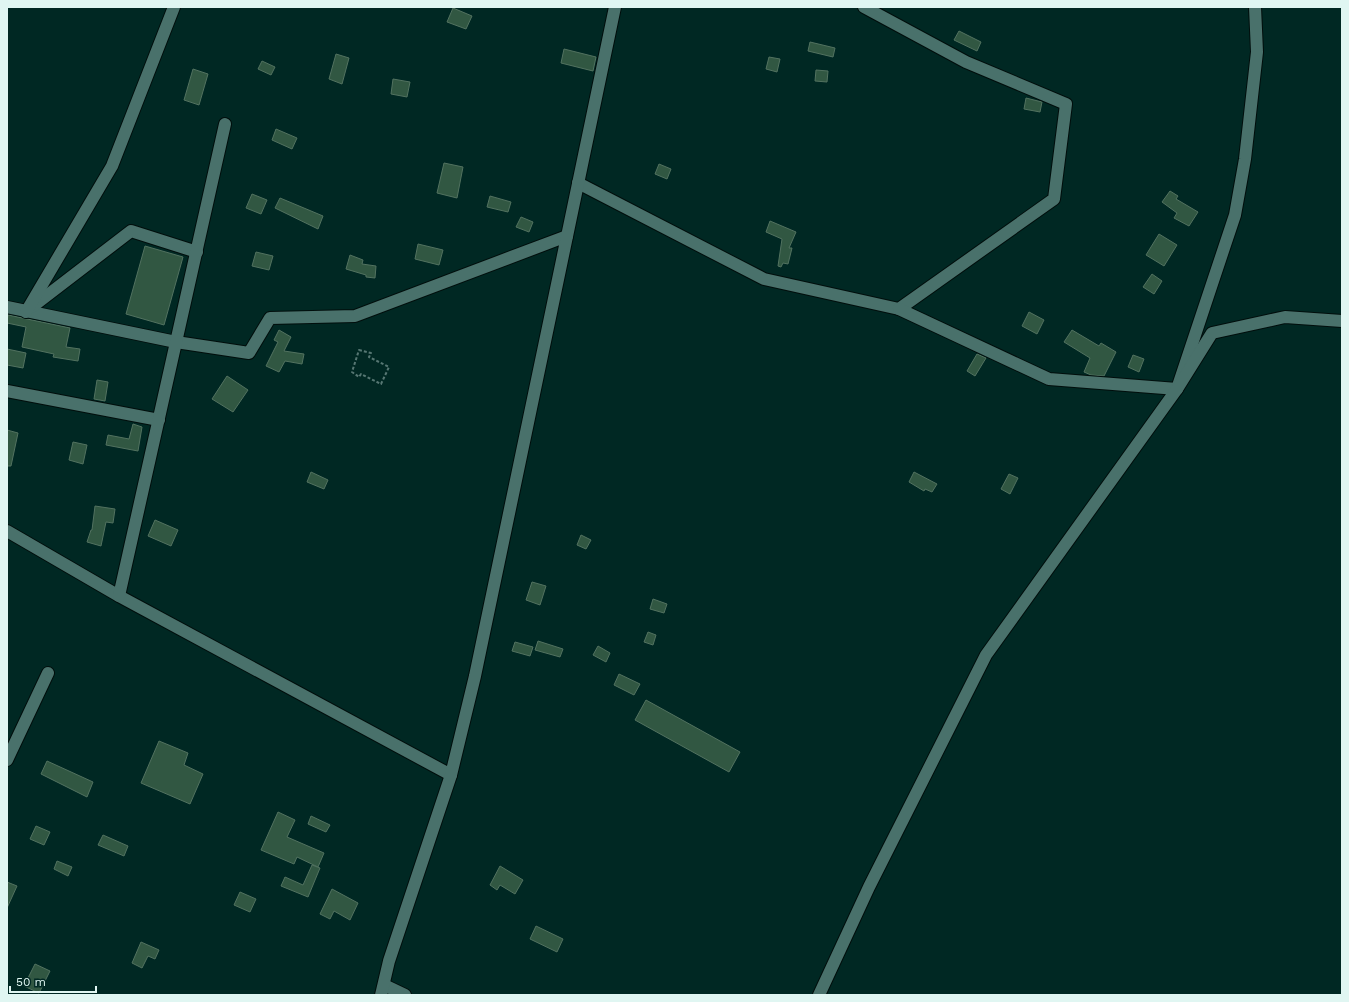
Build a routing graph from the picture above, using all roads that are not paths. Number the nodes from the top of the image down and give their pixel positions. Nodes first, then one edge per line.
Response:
1 (174, 7) edge
2 (615, 7) edge
3 (864, 7) edge
4 (1255, 7) edge
5 (225, 124) dead end
6 (578, 183) junction
7 (567, 236) junction
8 (197, 252) junction
9 (7, 307) edge
10 (899, 309) junction
11 (26, 312) junction
12 (1342, 321) edge
13 (176, 342) junction
14 (1176, 390) junction
15 (7, 391) edge
16 (159, 420) junction
17 (7, 531) edge
18 (119, 596) junction
19 (48, 673) dead end
20 (7, 760) edge
21 (451, 775) junction
22 (382, 990) edge
23 (405, 995) edge
24 (819, 995) edge

1 - 11 street
2 - 6 street
3 - 10 street
4 - 14 street
5 - 8 street
6 - 7 street
6 - 10 street
7 - 13 street
7 - 21 street
8 - 11 street
8 - 13 street
9 - 11 street
10 - 14 street
11 - 13 street
12 - 14 street
13 - 16 street
14 - 24 street
15 - 16 street
16 - 18 street
17 - 18 street
18 - 21 street
19 - 20 street
21 - 22 street
22 - 23 street

